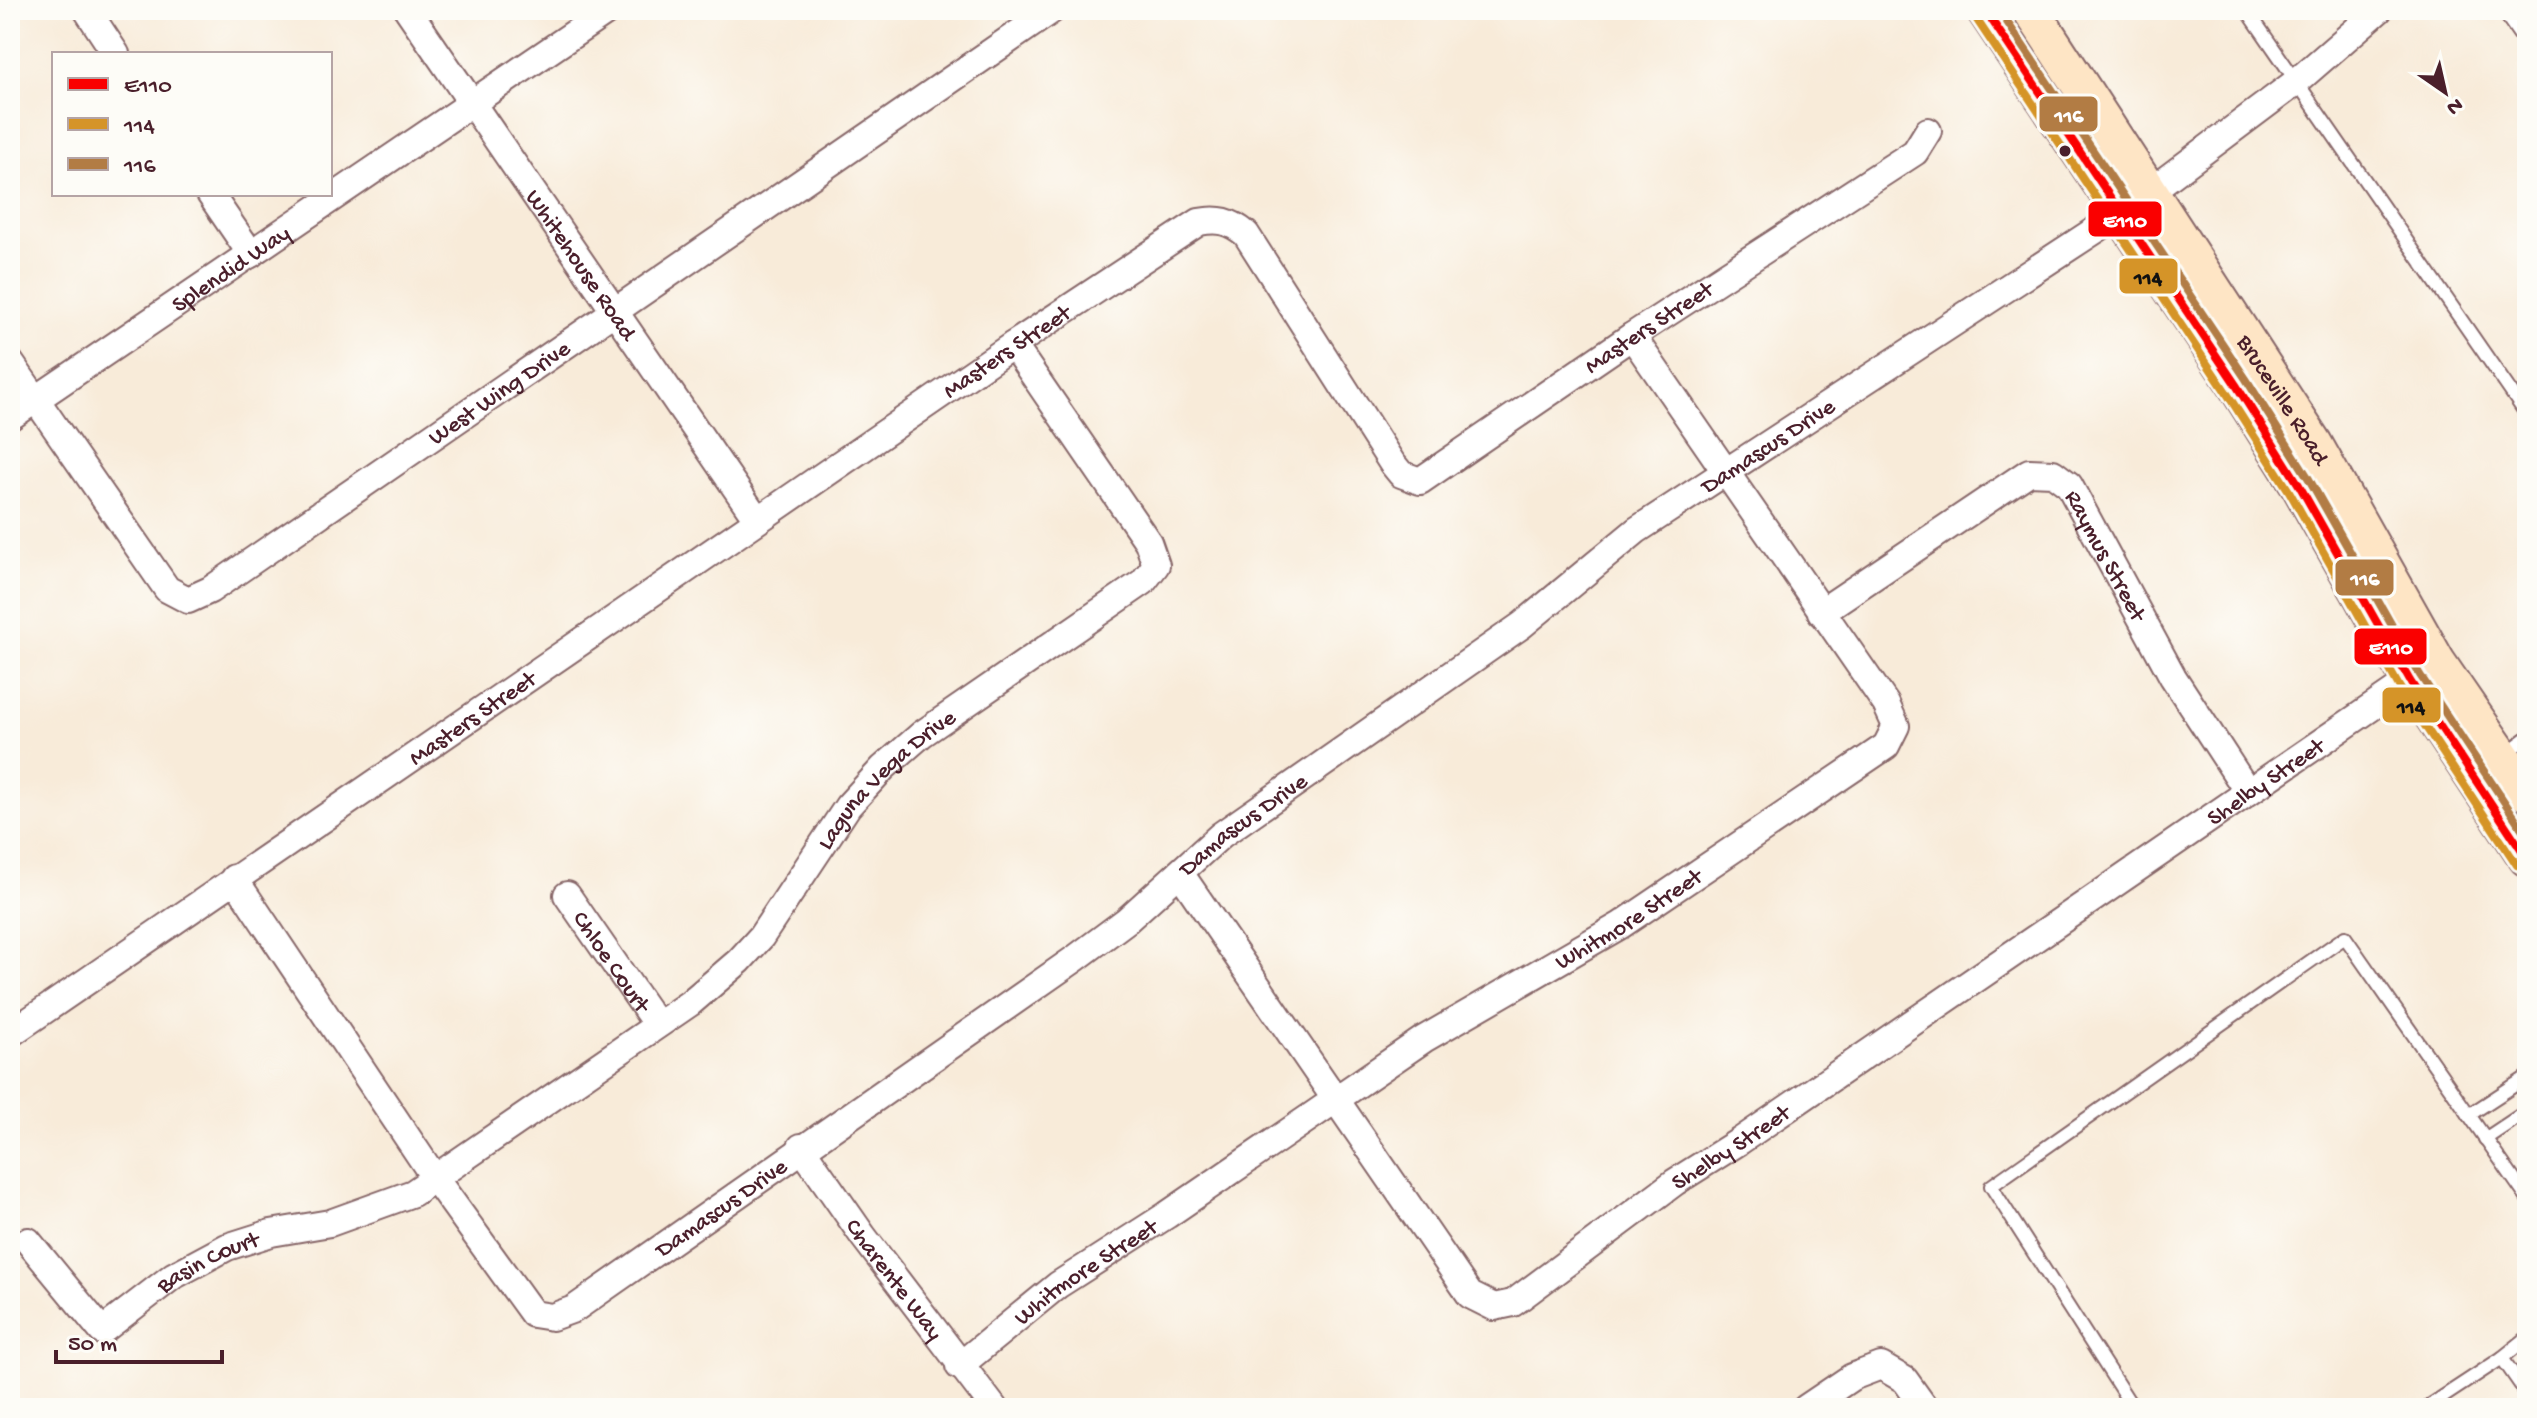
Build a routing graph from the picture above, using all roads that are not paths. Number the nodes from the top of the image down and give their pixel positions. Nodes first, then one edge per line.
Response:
1 (87, 10) edge
2 (408, 10) edge
3 (609, 10) edge
4 (1052, 10) edge
5 (1985, 10) edge
6 (2031, 10) edge
7 (2247, 10) edge
8 (2379, 10) edge
9 (2511, 10) edge
10 (2527, 33) edge
11 (115, 52) edge
12 (2296, 82) junction
13 (473, 104) junction
14 (1928, 131) dead end
15 (2148, 191) junction
16 (211, 196) edge
17 (2120, 214) junction
18 (251, 254) junction
19 (613, 310) junction
20 (1632, 336) junction
21 (1013, 345) junction
22 (10, 362) edge
23 (35, 399) junction
24 (2527, 415) edge
25 (10, 417) edge
26 (1726, 473) junction
27 (757, 519) junction
28 (1821, 612) junction
29 (2410, 681) junction
30 (2514, 747) edge
31 (2248, 792) junction
32 (2527, 793) edge
33 (2527, 858) edge
34 (1180, 873) junction
35 (234, 878) junction
36 (567, 895) dead end
37 (657, 1025) junction
38 (10, 1034) edge
39 (2527, 1077) edge
40 (1336, 1100) junction
41 (2527, 1111) edge
42 (2469, 1115) junction
43 (2485, 1139) junction
44 (801, 1147) junction
45 (434, 1177) junction
46 (2527, 1198) edge
47 (28, 1241) dead end
48 (2527, 1338) edge
49 (2502, 1358) junction
50 (959, 1366) junction
51 (2527, 1394) edge
52 (994, 1408) edge
53 (1806, 1408) edge
54 (1925, 1408) edge
55 (2133, 1408) edge
56 (2426, 1408) edge

1 - 11 street
2 - 13 street, Whitehouse Road
3 - 13 street, Splendid Way
4 - 19 street, West Wing Drive
5 - 17 main road, Bruceville Road
6 - 15 main road, Bruceville Road
7 - 12 lane
8 - 12 street, Damascus Drive
9 - 10 street
12 - 15 street, Damascus Drive
12 - 24 lane
13 - 18 street, Splendid Way
13 - 19 street, Whitehouse Road
14 - 20 street, Masters Street
15 - 17 street, Damascus Drive
15 - 30 main road, Bruceville Road
16 - 18 street
17 - 26 street, Damascus Drive
17 - 29 main road, Bruceville Road
18 - 23 street, Splendid Way
19 - 23 street, West Wing Drive
19 - 27 street, Whitehouse Road
20 - 21 street, Masters Street
20 - 26 street, Whitmore Street
21 - 27 street, Masters Street
21 - 37 street, Laguna Vega Drive
22 - 23 street, West Wing Drive
23 - 25 street, Splendid Way
26 - 28 street, Whitmore Street
26 - 34 street, Damascus Drive
27 - 35 street, Masters Street
28 - 31 street, Raymus Street
28 - 40 street, Whitmore Street
29 - 31 street, Shelby Street
29 - 33 main road, Bruceville Road
30 - 32 main road, Bruceville Road
31 - 40 street, Shelby Street
34 - 40 street, Shelby Street
34 - 44 street, Damascus Drive
35 - 38 street, Masters Street
35 - 45 street, Damascus Drive
36 - 37 street, Chloe Court
37 - 45 street, Laguna Vega Drive
39 - 42 lane
40 - 50 street, Whitmore Street
41 - 43 lane
42 - 43 lane
42 - 55 lane
43 - 46 lane
44 - 45 street, Damascus Drive
44 - 50 street, Charente Way
45 - 47 street, Basin Court
48 - 49 lane
49 - 51 lane
49 - 56 lane
50 - 52 street, Charente Way
53 - 54 street

